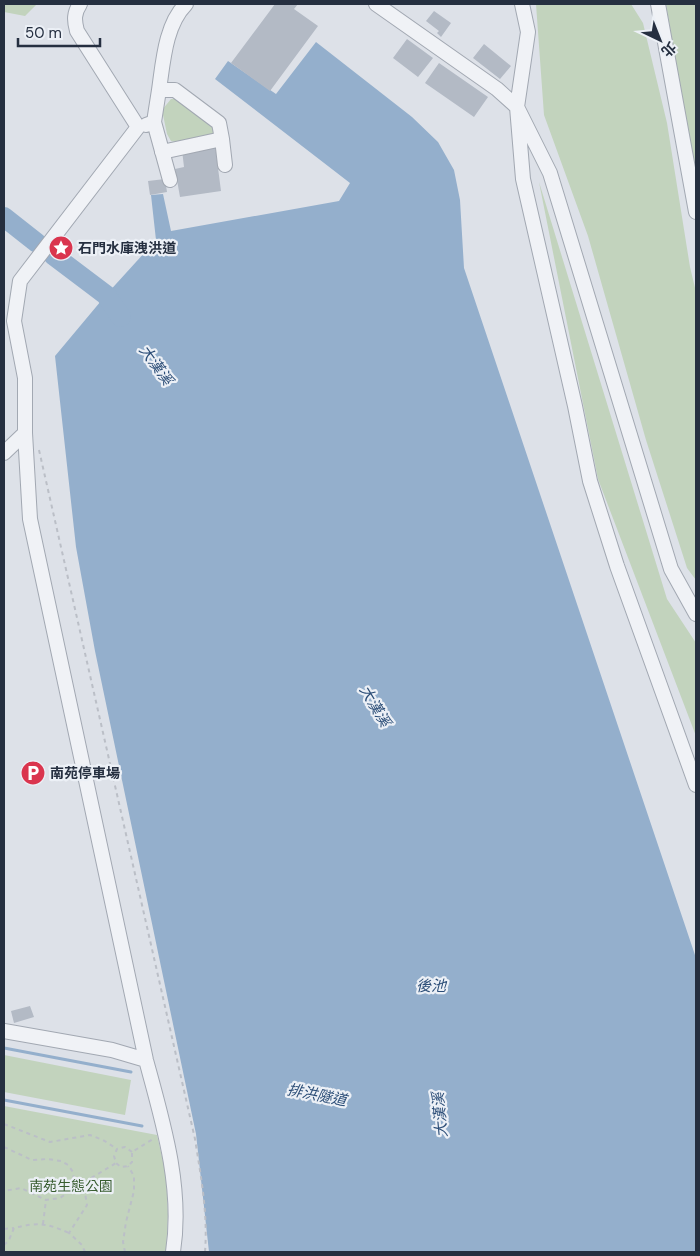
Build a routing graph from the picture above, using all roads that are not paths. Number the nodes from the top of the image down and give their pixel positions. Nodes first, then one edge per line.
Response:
1 (80, 4) edge
2 (186, 4) edge
3 (376, 4) edge
4 (522, 4) edge
5 (658, 4) edge
6 (159, 90) junction
7 (517, 107) junction
8 (154, 122) junction
9 (138, 127) junction
10 (222, 139) junction
11 (162, 152) junction
12 (225, 165) dead end
13 (170, 180) dead end
14 (696, 212) edge
15 (26, 433) junction
16 (4, 453) edge
17 (696, 614) edge
18 (696, 785) edge
19 (4, 1031) edge
20 (146, 1060) junction
21 (173, 1252) edge

1 - 9 street
2 - 6 street
3 - 7 street
4 - 7 street
5 - 14 street
6 - 8 street
6 - 10 street
7 - 17 street
7 - 18 street
8 - 9 street
8 - 11 street
9 - 15 street
10 - 11 street
10 - 12 street
11 - 13 street
15 - 16 street
15 - 20 street
19 - 20 street
20 - 21 street

